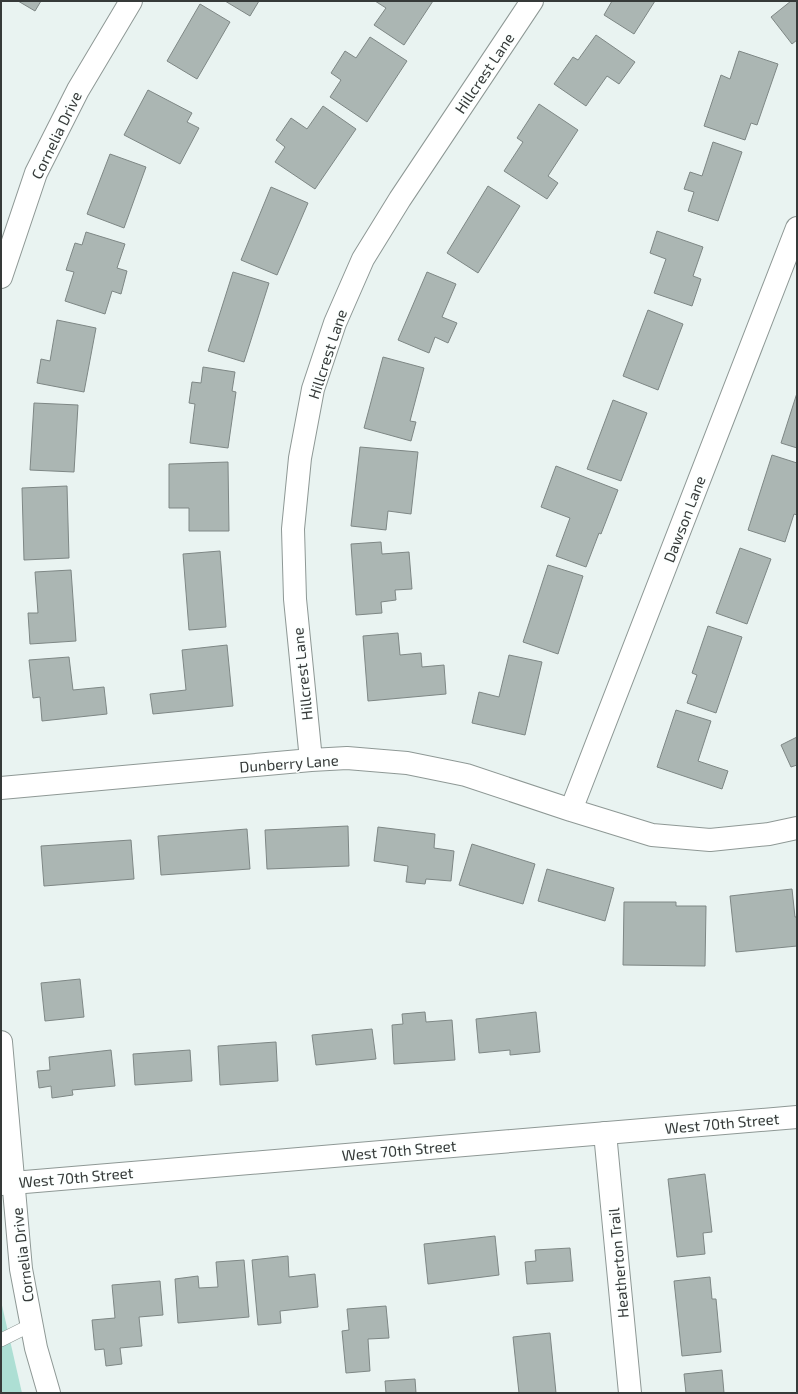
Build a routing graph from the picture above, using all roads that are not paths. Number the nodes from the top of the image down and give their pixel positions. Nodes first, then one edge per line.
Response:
1 (131, 1) edge
2 (532, 1) edge
3 (797, 228) edge
4 (1, 277) edge
5 (311, 760) junction
6 (1, 788) edge
7 (571, 810) junction
8 (797, 828) edge
9 (1, 1042) edge
10 (797, 1117) edge
11 (605, 1133) junction
12 (7, 1183) edge
13 (31, 1325) junction
14 (1, 1340) edge
15 (49, 1393) edge
16 (630, 1393) edge

1 - 4 street, Cornelia Drive
2 - 5 street, Hillcrest Lane
3 - 7 street, Dawson Lane
5 - 6 street, Dunberry Lane
5 - 7 street, Dunberry Lane
7 - 8 street, Dunberry Lane
9 - 12 street, Cornelia Drive
10 - 11 street, West 70th Street
11 - 12 street, West 70th Street
11 - 16 street, Heatherton Trail
12 - 13 street, Cornelia Drive
13 - 14 lane
13 - 15 street, Cornelia Drive

